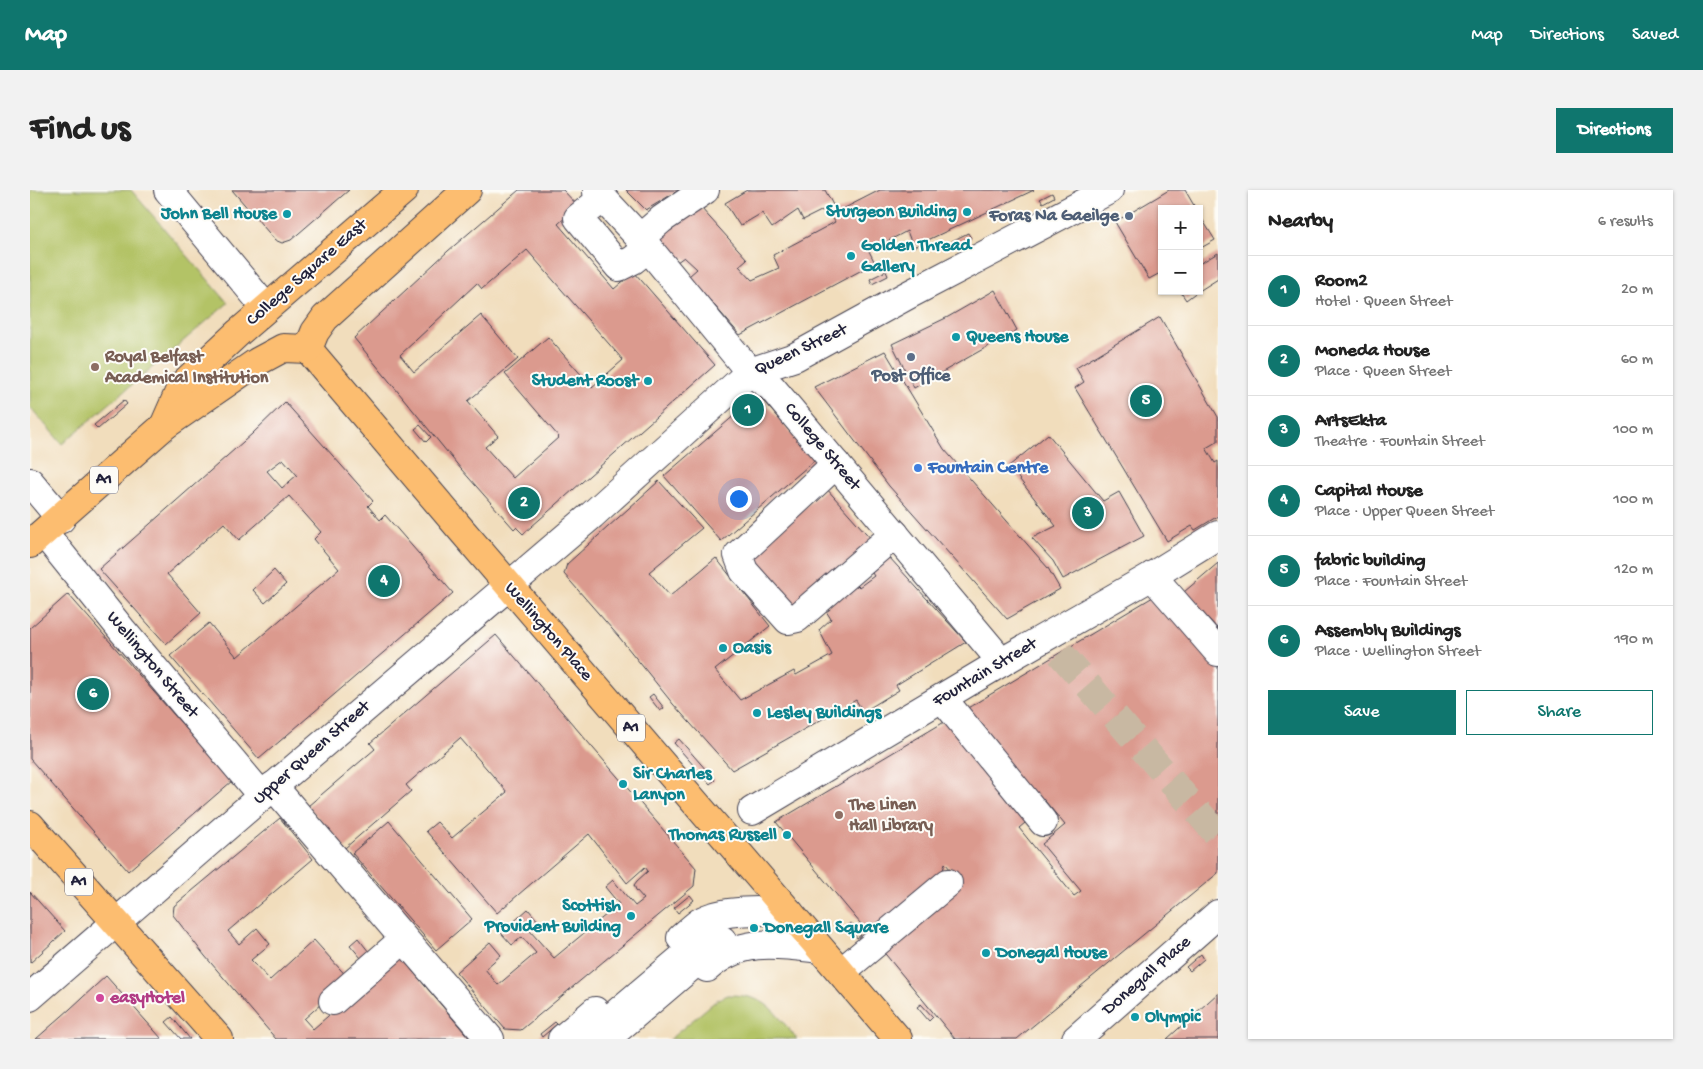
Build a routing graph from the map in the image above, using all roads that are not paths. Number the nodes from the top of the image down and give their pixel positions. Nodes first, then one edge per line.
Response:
1 (168, 190) edge
2 (404, 190) edge
3 (467, 190) edge
4 (705, 190) edge
5 (1109, 190) edge
6 (600, 195) dead end
7 (644, 243) junction
8 (266, 308) junction
9 (308, 349) junction
10 (750, 372) junction
11 (164, 426) junction
12 (836, 464) junction
13 (30, 482) edge
14 (45, 532) edge
15 (895, 534) junction
16 (1218, 535) edge
17 (1152, 576) junction
18 (510, 584) junction
19 (1218, 652) edge
20 (1002, 662) junction
21 (943, 699) junction
22 (268, 791) junction
23 (752, 811) dead end
24 (1043, 822) dead end
25 (30, 826) edge
26 (948, 883) dead end
27 (790, 913) junction
28 (1218, 914) edge
29 (116, 923) junction
30 (404, 939) junction
31 (820, 949) junction
32 (841, 972) junction
33 (30, 997) edge
34 (333, 1001) dead end
35 (219, 1039) edge
36 (490, 1039) edge
37 (562, 1039) edge
38 (586, 1039) edge
39 (606, 1039) edge
40 (627, 1039) edge
41 (898, 1039) edge
42 (1076, 1039) edge

1 - 8 street
2 - 8 main road, College Square East
3 - 9 main road
4 - 7 street
5 - 10 street, Queen Street
6 - 7 street
7 - 10 street, College Street
8 - 11 main road, College Square East
9 - 11 main road, A1
9 - 18 main road, Wellington Place / A1
10 - 12 street, College Street
10 - 18 street, Queen Street
11 - 14 main road, A1
12 - 15 street, College Street
12 - 15 street
13 - 14 street, Wellington Street
14 - 22 street, Wellington Street
15 - 20 street, College Street
16 - 17 street, Fountain Street
17 - 19 street
17 - 20 street, Fountain Street
18 - 22 street, Upper Queen Street
18 - 27 main road, Wellington Place / A1
20 - 21 street, Fountain Street
21 - 23 street, Fountain Street
21 - 24 street
22 - 29 street, Upper Queen Street
22 - 30 street, Wellington Street
25 - 29 main road, A1
26 - 32 street
27 - 31 main road, A1
27 - 37 street
28 - 42 street, Donegall Place
29 - 33 street, Upper Queen Street
29 - 35 main road, A1
30 - 34 street
30 - 36 street, Wellington Street
31 - 32 main road, A1
31 - 40 street
32 - 41 main road, A1
38 - 39 street

